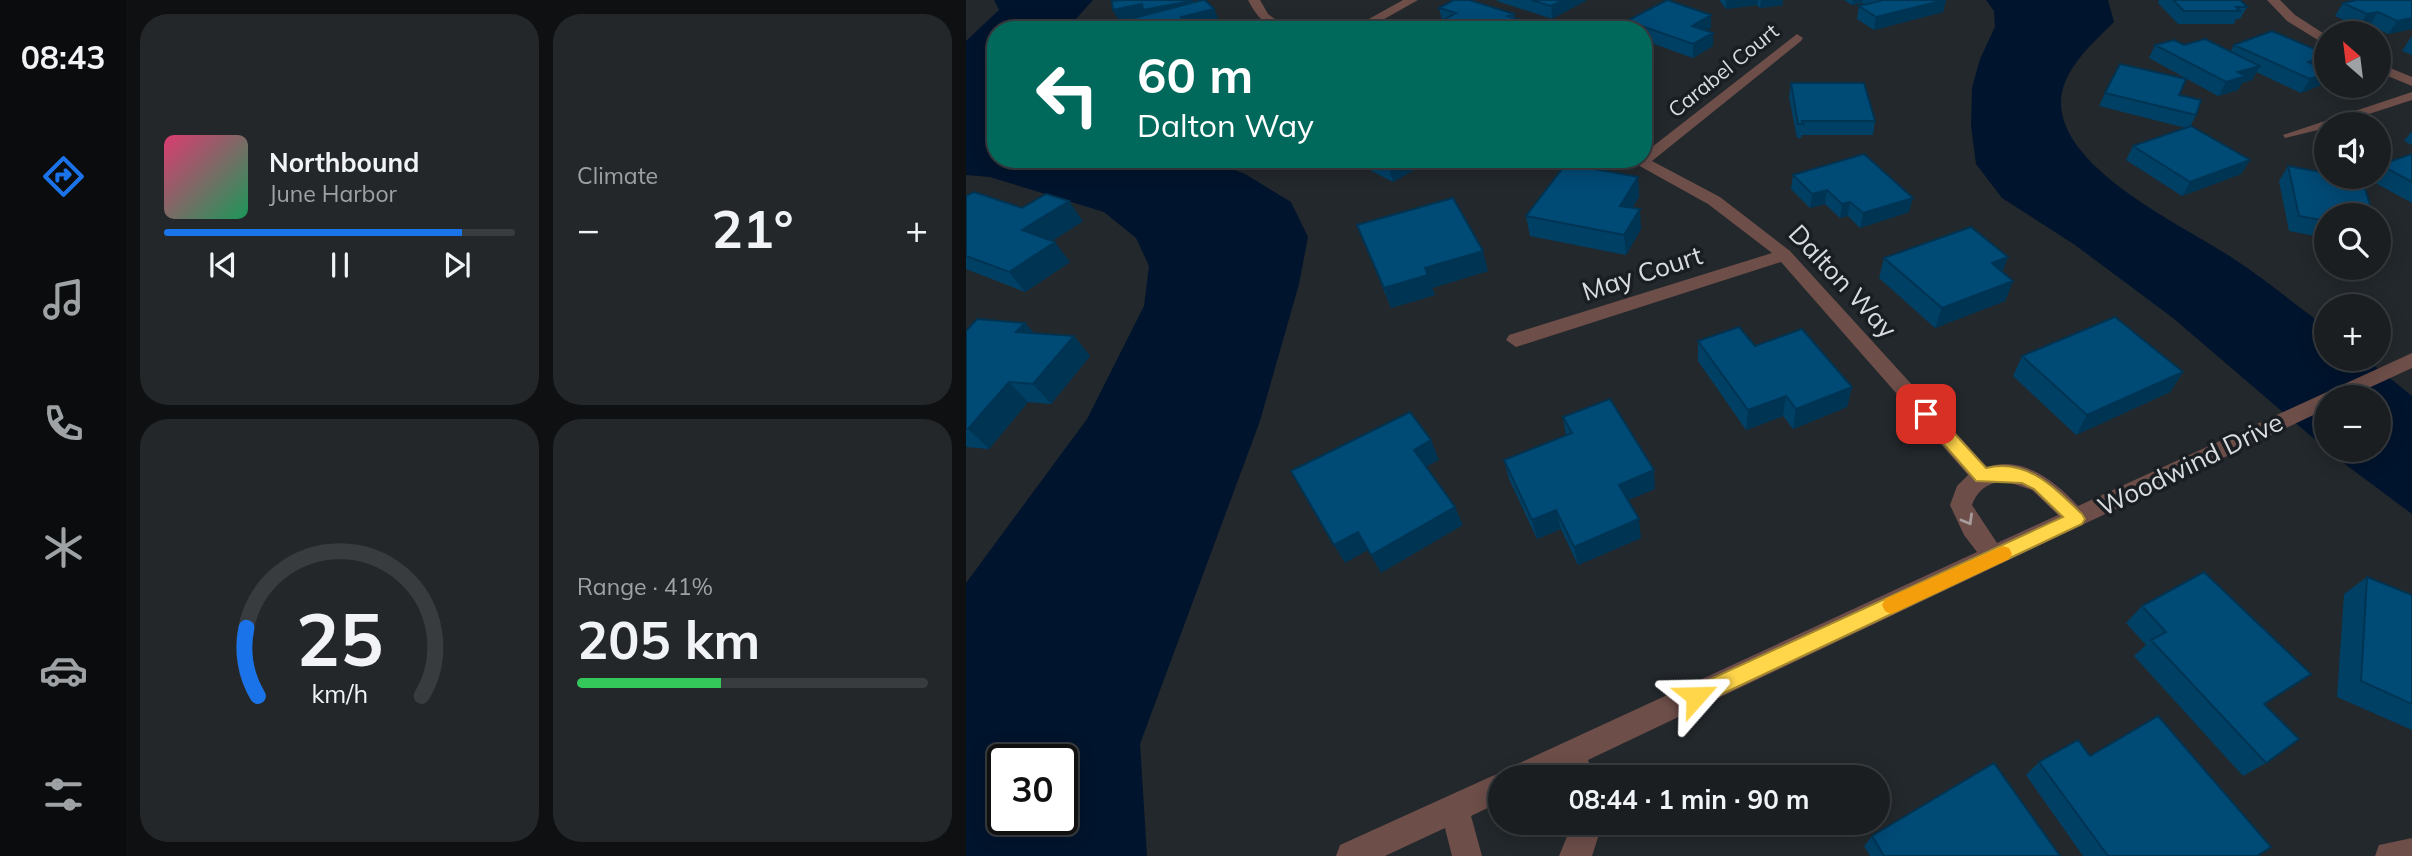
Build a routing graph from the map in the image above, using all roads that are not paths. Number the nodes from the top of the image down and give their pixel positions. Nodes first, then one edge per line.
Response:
1 (1254, 0) edge
2 (1412, 0) edge
3 (2273, 0) edge
4 (1270, 21) edge
5 (1372, 21) edge
6 (2314, 33) edge
7 (1797, 38) dead end
8 (2391, 73) edge
9 (2412, 82) edge
10 (2412, 96) edge
11 (2290, 135) dead end
12 (1652, 150) edge
13 (1652, 168) edge
14 (1784, 255) junction
15 (1516, 340) dead end
16 (2412, 360) edge
17 (2357, 385) edge
18 (2314, 405) edge
19 (1982, 476) junction
20 (2076, 519) junction
21 (1994, 557) junction
22 (1576, 765) edge
23 (1488, 792) edge
24 (1454, 808) junction
25 (1585, 835) edge
26 (2412, 853) edge
27 (1351, 856) edge
28 (1467, 856) edge
29 (1574, 856) edge
30 (2390, 856) edge

1 - 4 street
2 - 5 street
3 - 6 street
7 - 12 street, Carabel Court
8 - 9 street
10 - 11 street
13 - 14 street, Dalton Way
14 - 15 street, May Court
14 - 19 street, Dalton Way
16 - 17 street
18 - 20 street, Woodwind Drive
19 - 20 street
19 -> 21 street
20 - 21 street, Woodwind Drive
21 - 22 street, Woodwind Drive
23 - 24 street
24 - 27 street
24 - 28 street
25 - 29 street
26 - 30 street

